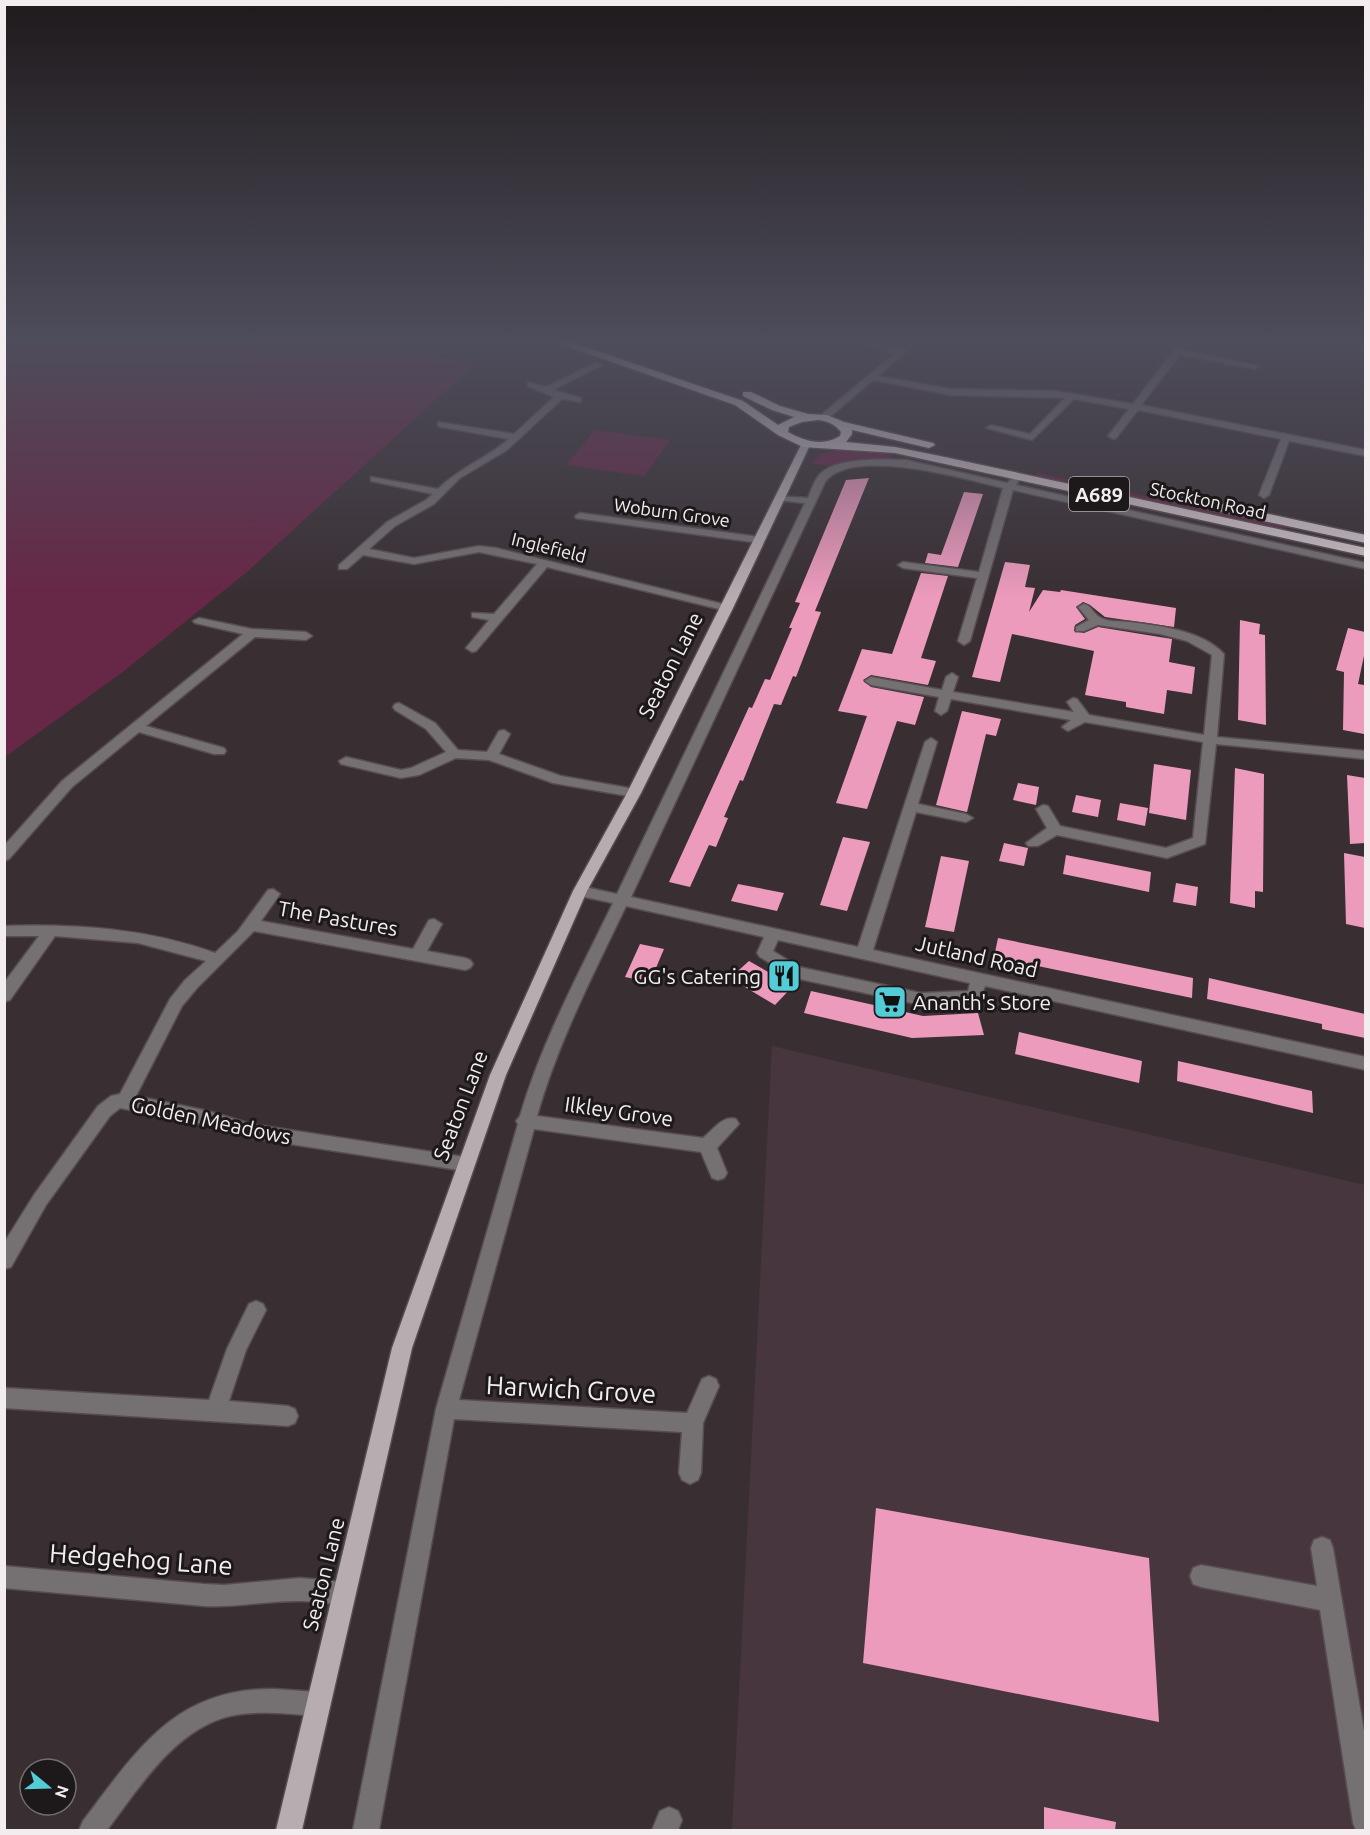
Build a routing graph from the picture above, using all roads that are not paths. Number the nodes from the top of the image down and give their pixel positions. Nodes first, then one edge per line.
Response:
1 (455, 427) edge
2 (470, 427) edge
3 (527, 427) edge
4 (775, 427) edge
5 (784, 427) edge
6 (844, 427) edge
7 (850, 427) edge
8 (1042, 427) edge
9 (1120, 427) edge
10 (1232, 427) edge
11 (991, 428) dead end
12 (468, 429) junction
13 (782, 433) junction
14 (1113, 436) dead end
15 (516, 437) junction
16 (1286, 437) junction
17 (831, 444) junction
18 (805, 445) junction
19 (1365, 453) edge
20 (375, 479) dead end
21 (1013, 481) junction
22 (439, 492) junction
23 (1264, 495) dead end
24 (780, 498) junction
25 (812, 501) junction
26 (579, 516) dead end
27 (1365, 539) edge
28 (760, 540) junction
29 (360, 551) junction
30 (1365, 552) edge
31 (544, 563) junction
32 (903, 565) dead end
33 (1365, 566) edge
34 (343, 567) dead end
35 (983, 576) junction
36 (727, 608) junction
37 (1084, 608) dead end
38 (476, 615) dead end
39 (497, 618) junction
40 (199, 621) dead end
41 (1096, 621) junction
42 (1080, 629) dead end
43 (252, 633) junction
44 (306, 636) dead end
45 (964, 641) dead end
46 (472, 648) dead end
47 (952, 677) dead end
48 (871, 681) dead end
49 (947, 694) junction
50 (1073, 702) dead end
51 (399, 707) dead end
52 (941, 711) dead end
53 (1084, 717) junction
54 (137, 727) junction
55 (1068, 727) dead end
56 (504, 734) dead end
57 (1211, 740) junction
58 (931, 742) dead end
59 (219, 751) dead end
60 (454, 754) junction
61 (1365, 755) edge
62 (491, 756) junction
63 (346, 761) dead end
64 (634, 793) junction
65 (910, 807) junction
66 (1043, 808) dead end
67 (966, 818) dead end
68 (1055, 830) junction
69 (1033, 843) dead end
70 (4, 856) edge
71 (580, 891) junction
72 (273, 894) dead end
73 (622, 900) junction
74 (434, 924) dead end
75 (252, 925) junction
76 (52, 929) junction
77 (4, 931) edge
78 (772, 932) junction
79 (864, 952) junction
80 (417, 955) junction
81 (216, 959) junction
82 (465, 964) dead end
83 (979, 978) junction
84 (4, 996) edge
85 (1365, 1064) edge
86 (125, 1101) junction
87 (525, 1121) junction
88 (730, 1124) dead end
89 (707, 1146) junction
90 (465, 1164) junction
91 (718, 1173) dead end
92 (4, 1261) edge
93 (256, 1310) dead end
94 (709, 1386) dead end
95 (4, 1398) edge
96 (446, 1409) junction
97 (216, 1410) junction
98 (288, 1416) dead end
99 (693, 1423) junction
100 (690, 1473) dead end
101 (1322, 1548) dead end
102 (1201, 1576) dead end
103 (4, 1577) edge
104 (344, 1593) junction
105 (1330, 1600) junction
106 (318, 1704) junction
107 (1363, 1799) edge
108 (1365, 1823) edge
109 (92, 1830) edge
110 (289, 1830) edge
111 (366, 1830) edge

1 - 12 street
2 - 12 street
3 - 15 street
4 - 13 highway
5 - 13 highway
6 - 17 highway
7 - 27 highway, Stockton Road / A689
8 - 11 street
9 - 14 street
10 - 16 street
12 - 15 street
13 - 18 highway
15 - 22 street
16 - 19 street
16 - 23 street
17 - 18 highway, Stockton Road
17 - 21 highway, Stockton Road / A689
18 - 24 main road, Seaton Lane
20 - 22 street
21 - 25 street, Stockton Road
21 - 30 highway, Stockton Road / A689
21 - 33 street, Stockton Road
21 - 35 street
22 - 29 street
24 - 25 street
24 - 28 main road, Seaton Lane
25 - 73 street
26 - 28 street, Woburn Grove
28 - 36 main road, Seaton Lane
29 - 31 street, Inglefield
29 - 34 street
31 - 36 street, Inglefield
31 - 39 street
32 - 35 street
35 - 45 street
36 - 64 main road, Seaton Lane
37 - 41 street
38 - 39 street
39 - 46 street
40 - 43 street
41 - 42 street
41 - 57 street
43 - 44 street
43 - 54 street
47 - 49 street
48 - 49 street
49 - 52 street
49 - 53 street
50 - 53 street
51 - 60 street
53 - 55 street
53 - 57 street
54 - 59 street
54 - 70 street
56 - 62 street
57 - 61 street
57 - 68 street
58 - 65 street
60 - 62 street
60 - 63 street
62 - 64 street
64 - 71 main road, Seaton Lane
65 - 67 street
65 - 79 street
66 - 68 street
68 - 69 street
71 - 73 street, Jutland Road
71 - 90 main road, Seaton Lane
72 - 75 street, The Pastures
73 - 78 street, Jutland Road
73 - 87 street
74 - 80 street, The Pastures
75 - 80 street, The Pastures
75 - 81 street, The Pastures
76 - 77 street
76 - 81 street
76 - 84 street
78 - 79 street, Jutland Road
78 - 83 street
79 - 83 street, Jutland Road
80 - 82 street, The Pastures
81 - 86 street, The Pastures
83 - 85 street, Jutland Road
86 - 90 street, Golden Meadows
86 - 92 street, Golden Meadows
87 - 89 street, Ilkley Grove
87 - 96 street
88 - 89 street
89 - 91 street
90 - 104 main road, Seaton Lane
93 - 97 street
94 - 99 street
95 - 97 street
96 - 99 street, Harwich Grove
96 - 111 street
97 - 98 street
99 - 100 street
101 - 105 street
102 - 105 street
103 - 104 street, Hedgehog Lane
104 - 106 main road, Seaton Lane
105 - 107 street
106 - 109 street
106 - 110 main road, Seaton Lane
107 - 108 street

